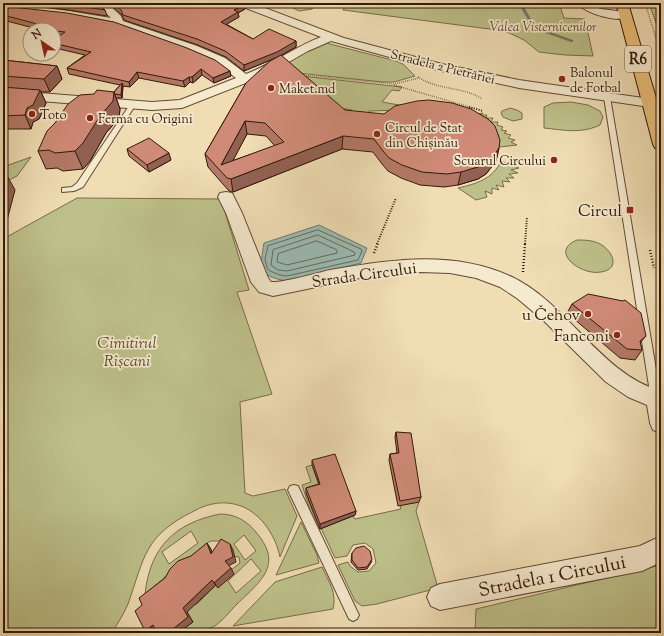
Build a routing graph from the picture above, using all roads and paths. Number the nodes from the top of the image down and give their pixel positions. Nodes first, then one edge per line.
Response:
1 (101, 3) edge
2 (242, 3) edge
3 (582, 3) edge
4 (644, 3) edge
5 (3, 6) edge
6 (624, 9) edge
7 (118, 23) junction
8 (330, 37) junction
9 (661, 54) edge
10 (398, 55) junction
11 (278, 64) junction
12 (419, 78) junction
13 (245, 79) junction
14 (394, 84) junction
15 (3, 94) edge
16 (607, 97) junction
17 (482, 99) dead end
18 (650, 103) junction
19 (133, 104) junction
20 (483, 111) dead end
21 (661, 144) edge
22 (65, 190) dead end
23 (226, 197) dead end
24 (396, 198) dead end
25 (527, 217) dead end
26 (650, 250) dead end
27 (654, 268) dead end
28 (373, 270) junction
29 (520, 290) junction
30 (660, 296) edge
31 (661, 300) edge
32 (658, 400) edge
33 (661, 423) edge
34 (294, 490) dead end
35 (661, 549) edge
36 (440, 597) dead end
37 (353, 615) dead end

1 - 7 street
2 - 8 street, Stradela 2 Pietrăriei
3 - 6 street
4 - 9 path
5 - 7 street
6 - 18 main road, R6
7 - 13 street
8 - 10 street, Stradela 2 Pietrăriei
8 - 11 street
10 - 12 path
10 - 16 street, Stradela 2 Pietrăriei
11 - 13 street
11 - 14 path
12 - 14 path
12 - 17 path
13 - 19 street
14 - 20 path
15 - 19 street
16 - 18 street, Stradela 2 Pietrăriei
16 - 32 lane
18 - 21 main road, R6
19 - 22 lane
23 - 28 street, Strada Circului
24 - 28 path
25 - 29 path
26 - 27 path
28 - 29 street, Strada Circului
29 - 32 street, Strada Circului
30 - 31 path
32 - 33 street
34 - 37 lane
35 - 36 street, Stradela 1 Circului

